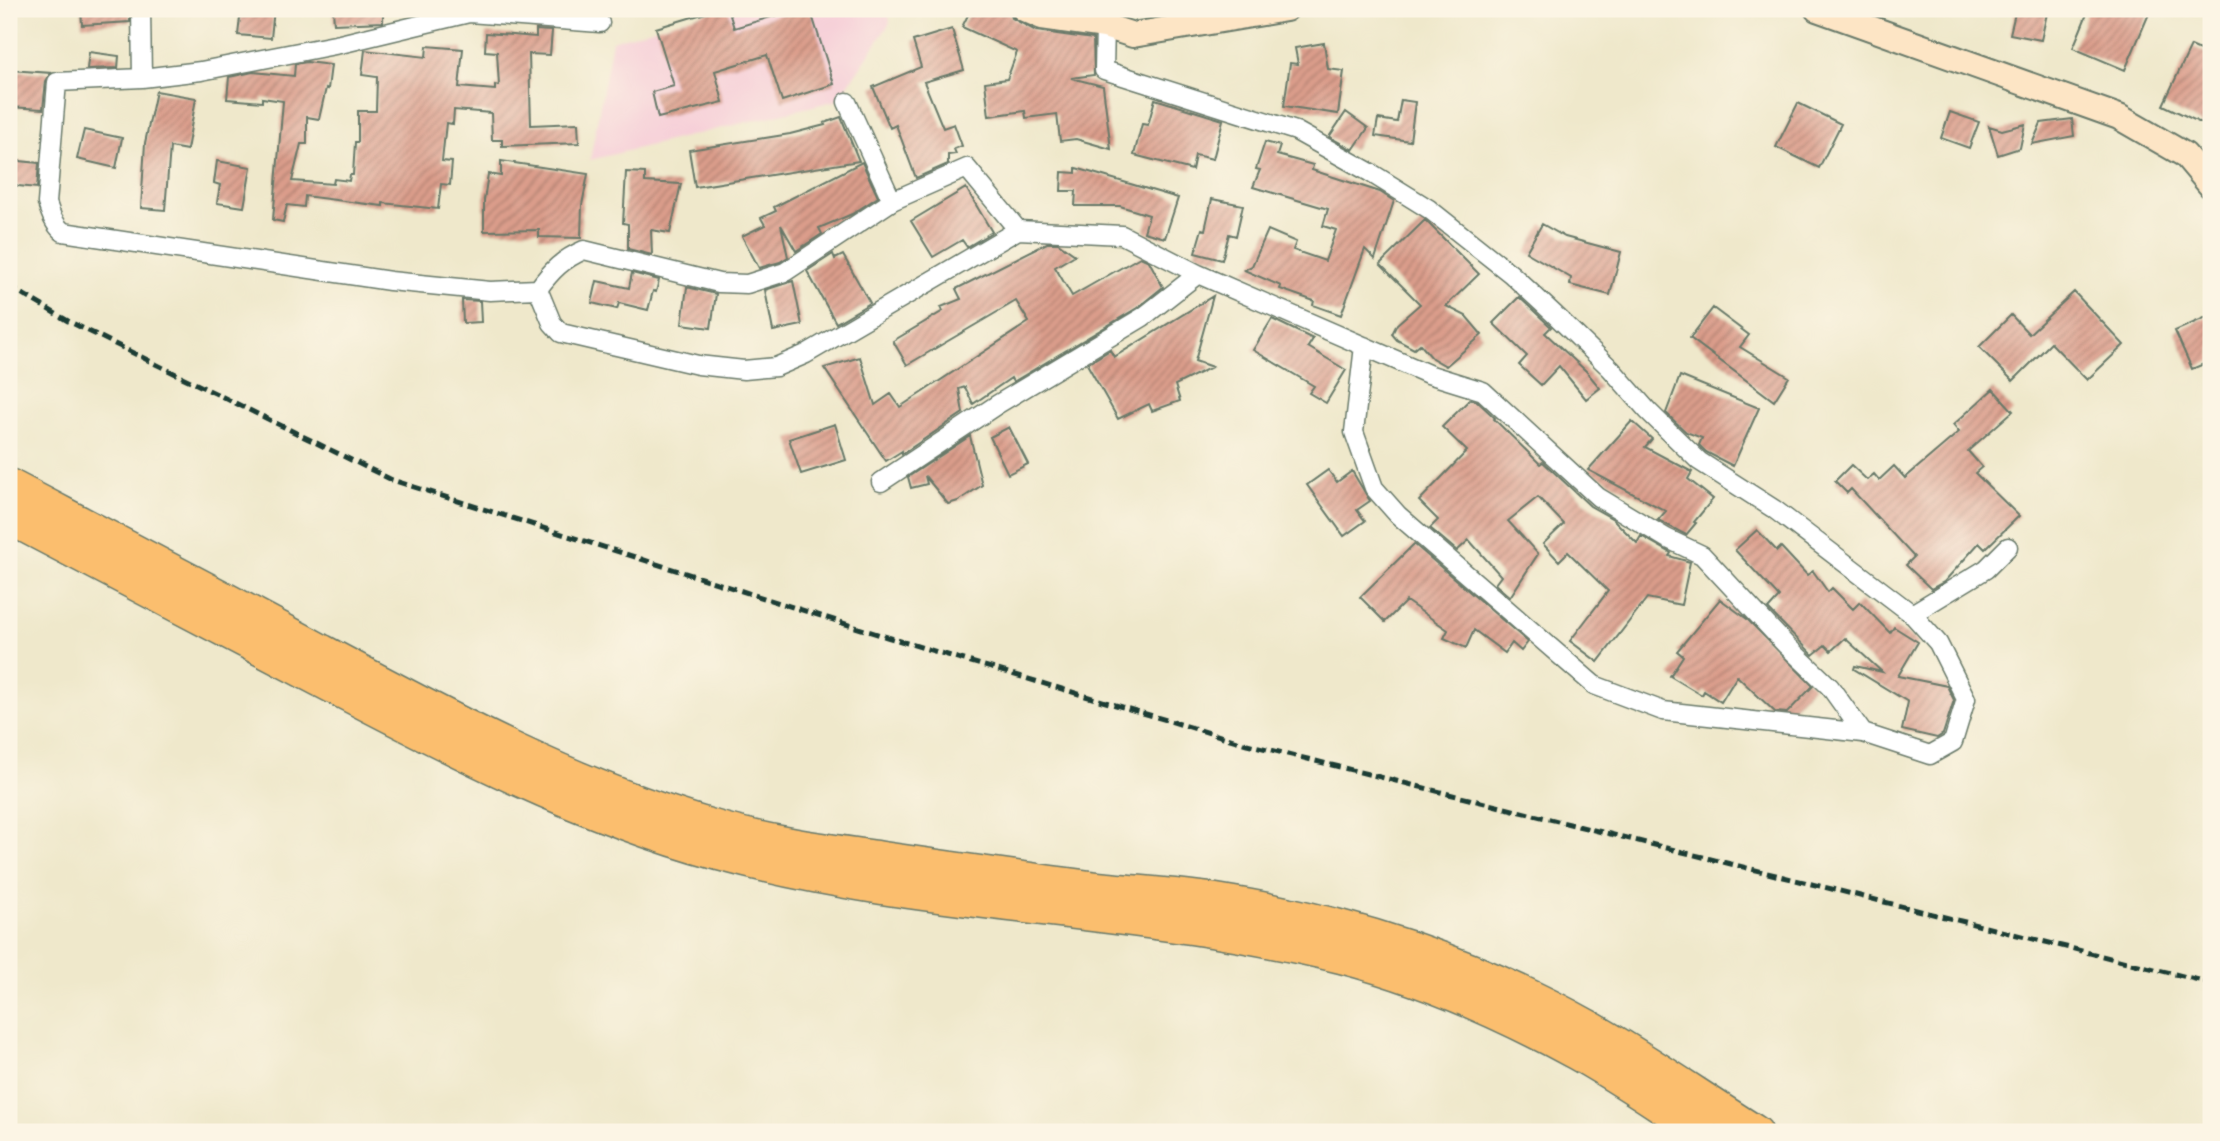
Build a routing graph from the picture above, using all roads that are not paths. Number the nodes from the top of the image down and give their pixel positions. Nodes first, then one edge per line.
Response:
1 (141, 9) edge
2 (1024, 9) edge
3 (1286, 9) edge
4 (1817, 9) edge
5 (600, 23) dead end
6 (1105, 26) junction
7 (142, 78) junction
8 (847, 102) dead end
9 (2211, 186) edge
10 (892, 201) junction
11 (1018, 230) junction
12 (1198, 274) junction
13 (538, 289) junction
14 (1364, 346) junction
15 (881, 482) dead end
16 (9, 485) edge
17 (9, 518) edge
18 (2008, 547) dead end
19 (1912, 614) junction
20 (1863, 733) junction
21 (1701, 1132) edge
22 (1756, 1132) edge

1 - 7 street
2 - 6 main road
3 - 6 main road
4 - 9 main road
5 - 7 street
6 - 19 street
7 - 13 street
8 - 10 street
10 - 11 street
10 - 13 street
11 - 12 street
11 - 13 street
12 - 14 street
12 - 15 street
14 - 20 street
14 - 20 street
16 - 22 highway
17 - 21 highway
18 - 19 street
19 - 20 street

